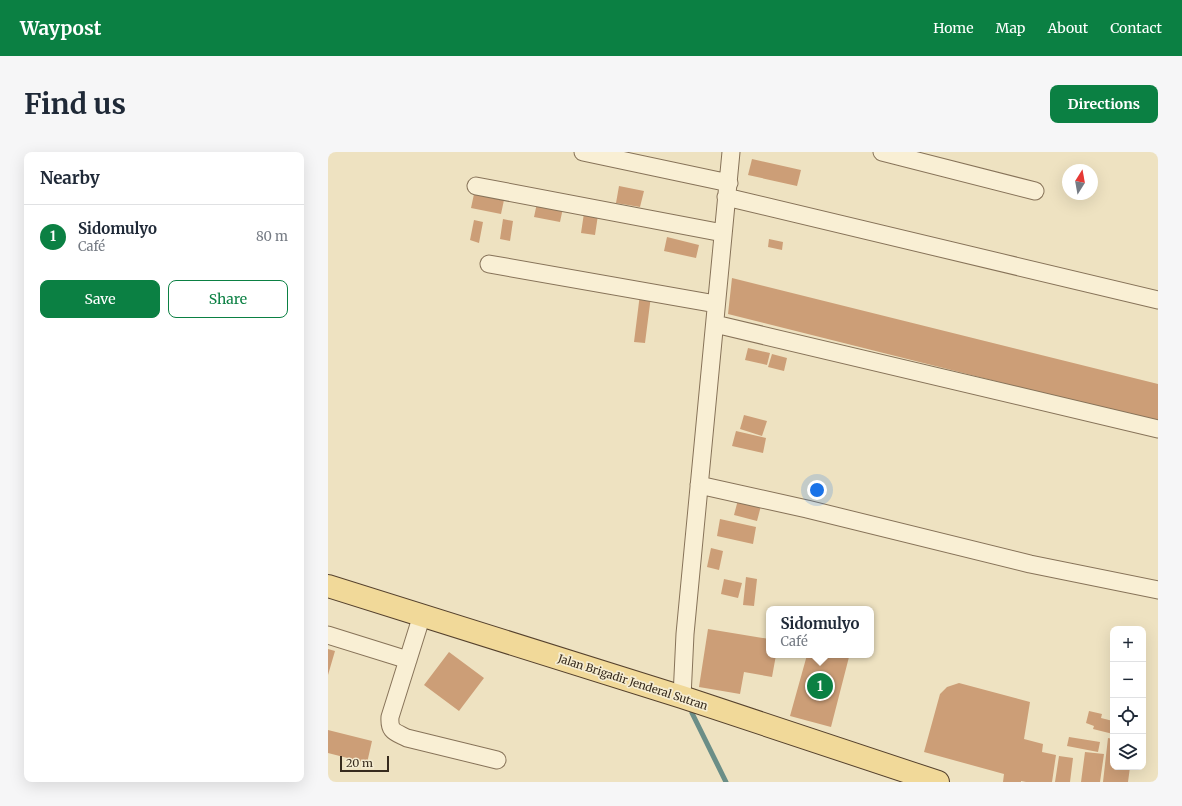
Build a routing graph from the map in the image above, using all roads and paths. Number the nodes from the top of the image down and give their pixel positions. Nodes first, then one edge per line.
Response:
1 (583, 152) edge
2 (731, 152) edge
3 (882, 152) edge
4 (476, 186) dead end
5 (724, 186) junction
6 (1035, 191) dead end
7 (723, 233) junction
8 (489, 264) dead end
9 (1158, 300) edge
10 (712, 303) junction
11 (714, 324) junction
12 (1158, 429) edge
13 (698, 485) junction
14 (328, 586) edge
15 (1158, 590) edge
16 (422, 615) junction
17 (328, 635) edge
18 (408, 660) junction
19 (682, 697) junction
20 (497, 760) dead end
21 (938, 782) edge

1 - 5 street
2 - 5 street
3 - 6 street
4 - 7 street
5 - 7 street
5 - 9 street
7 - 10 street
8 - 10 street
10 - 11 street
11 - 12 street
11 - 13 street
13 - 15 street
13 - 19 street
14 - 16 main road, Jalan Brigadir Jenderal Sutran
16 - 18 street
16 - 19 main road, Jalan Brigadir Jenderal Sutran
17 - 18 street
18 - 20 street
19 - 21 main road, Jalan Brigadir Jenderal Sutran

